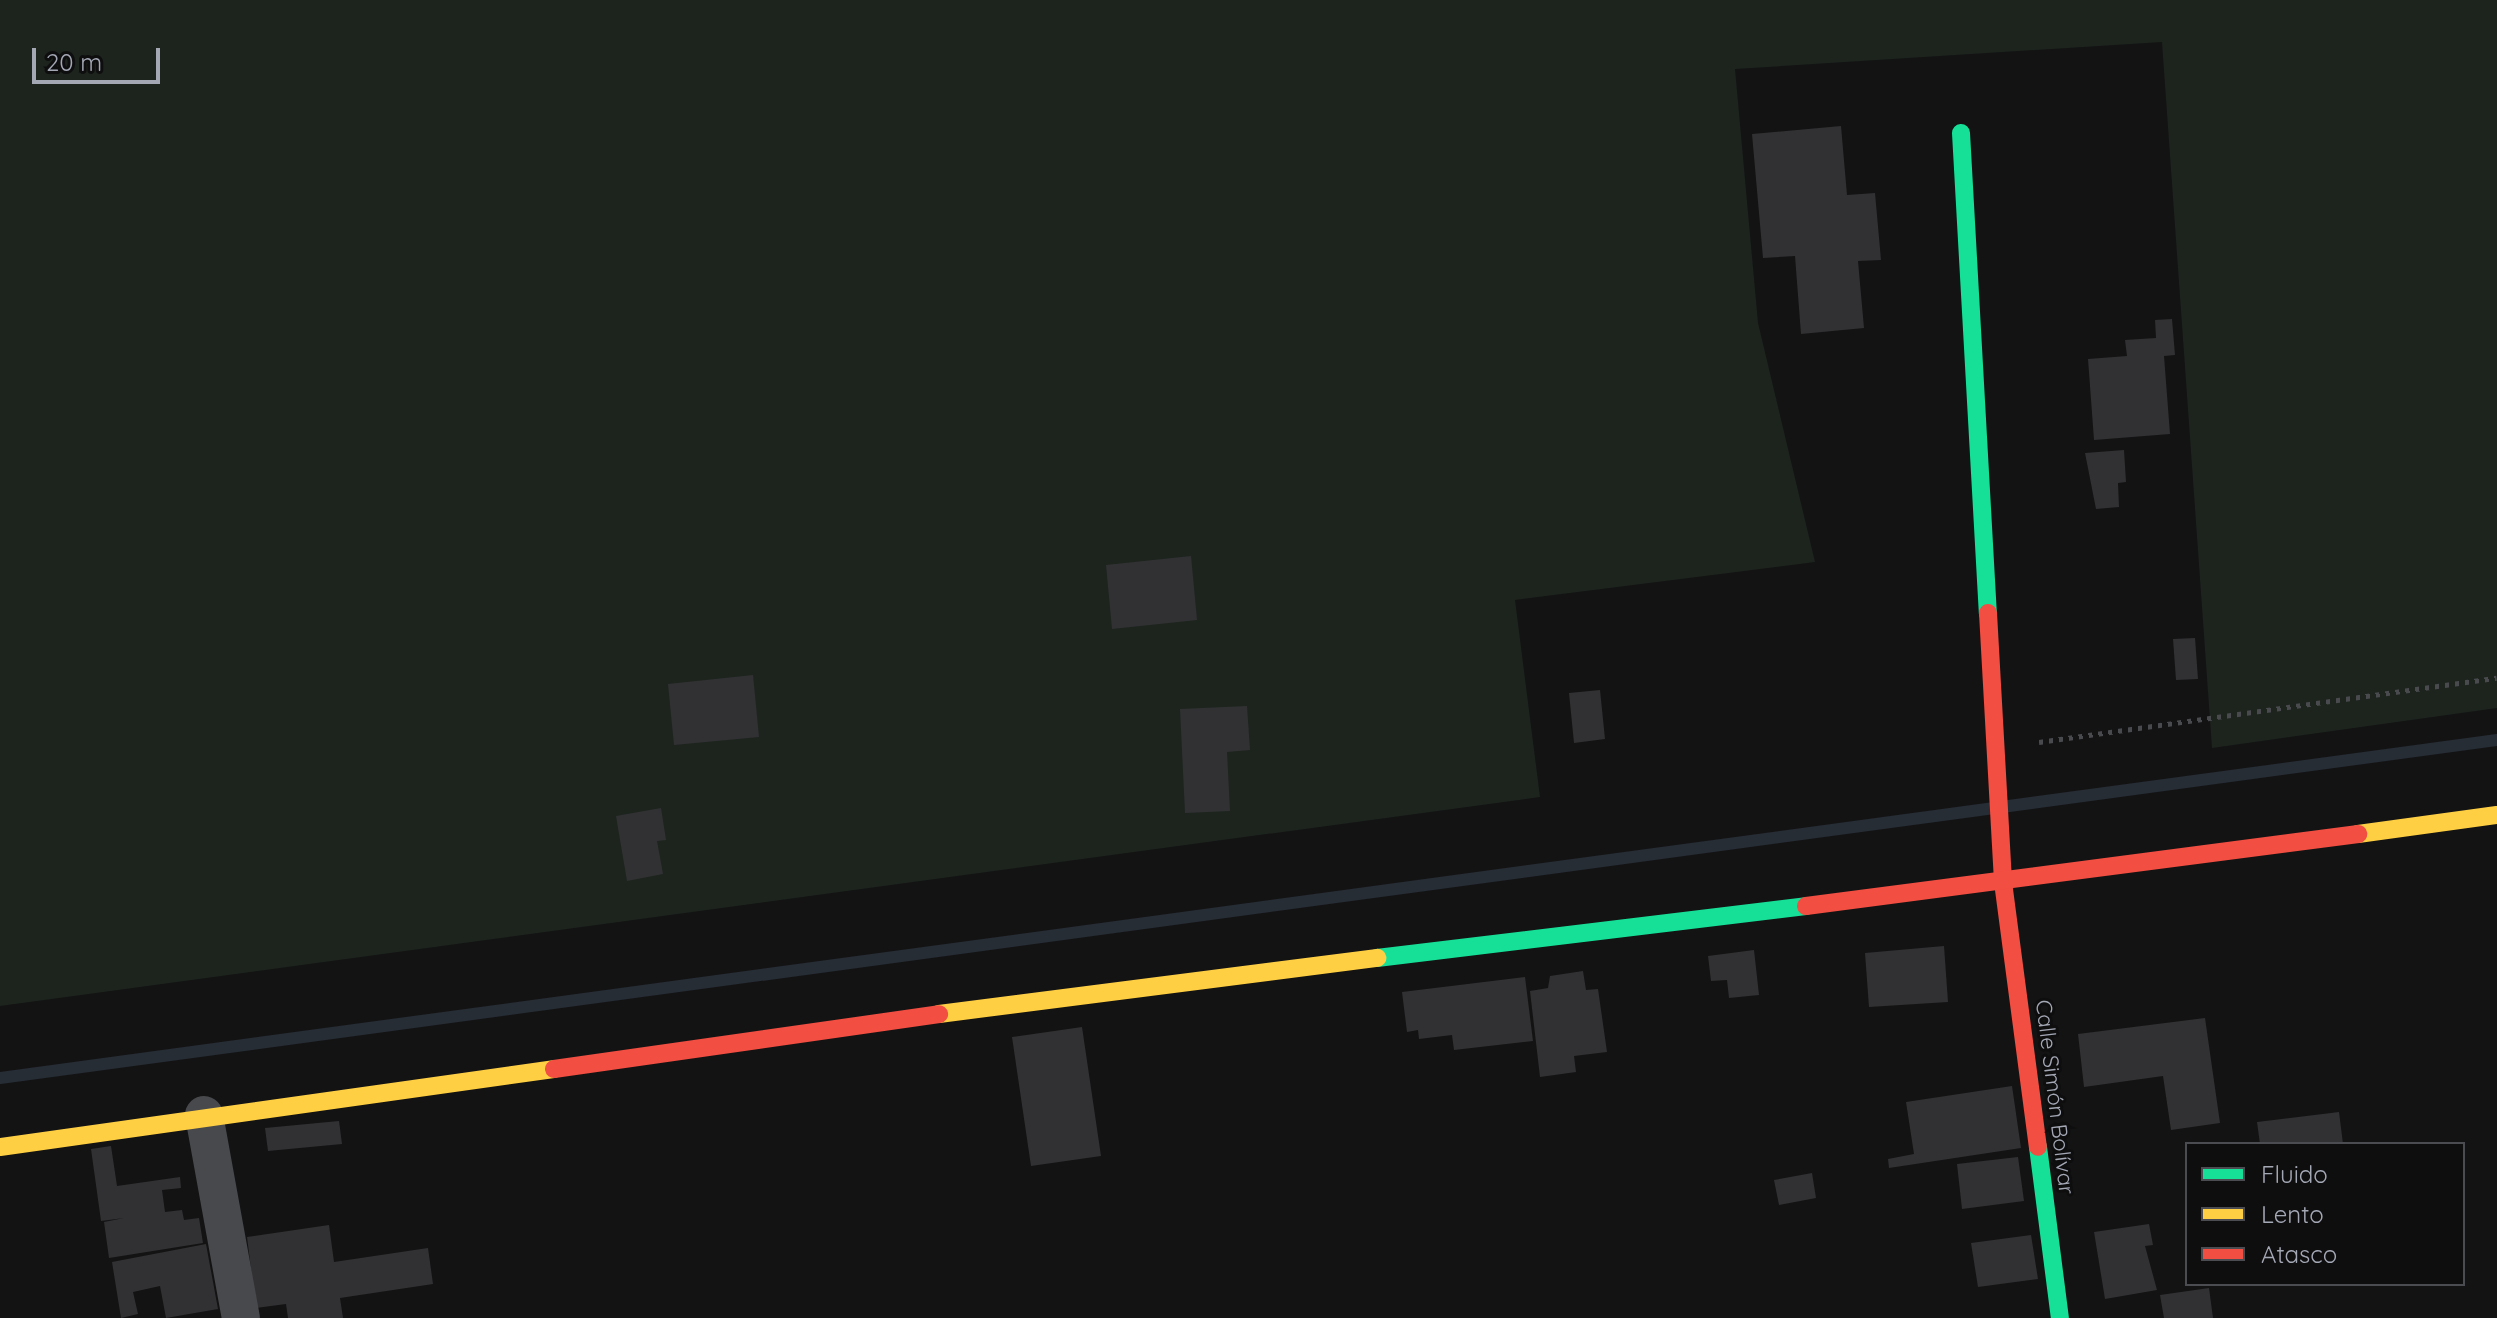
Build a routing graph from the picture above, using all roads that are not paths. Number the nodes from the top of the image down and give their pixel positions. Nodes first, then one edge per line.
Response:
1 (1961, 133) dead end
2 (2497, 815) edge
3 (2003, 882) junction
4 (204, 1115) junction
5 (0, 1147) edge
6 (241, 1318) edge
7 (2060, 1318) edge

1 - 3 street, Calle Simón Bolívar
2 - 3 street
3 - 4 street
3 - 7 street, Calle Simón Bolívar
4 - 5 street
4 - 6 street

